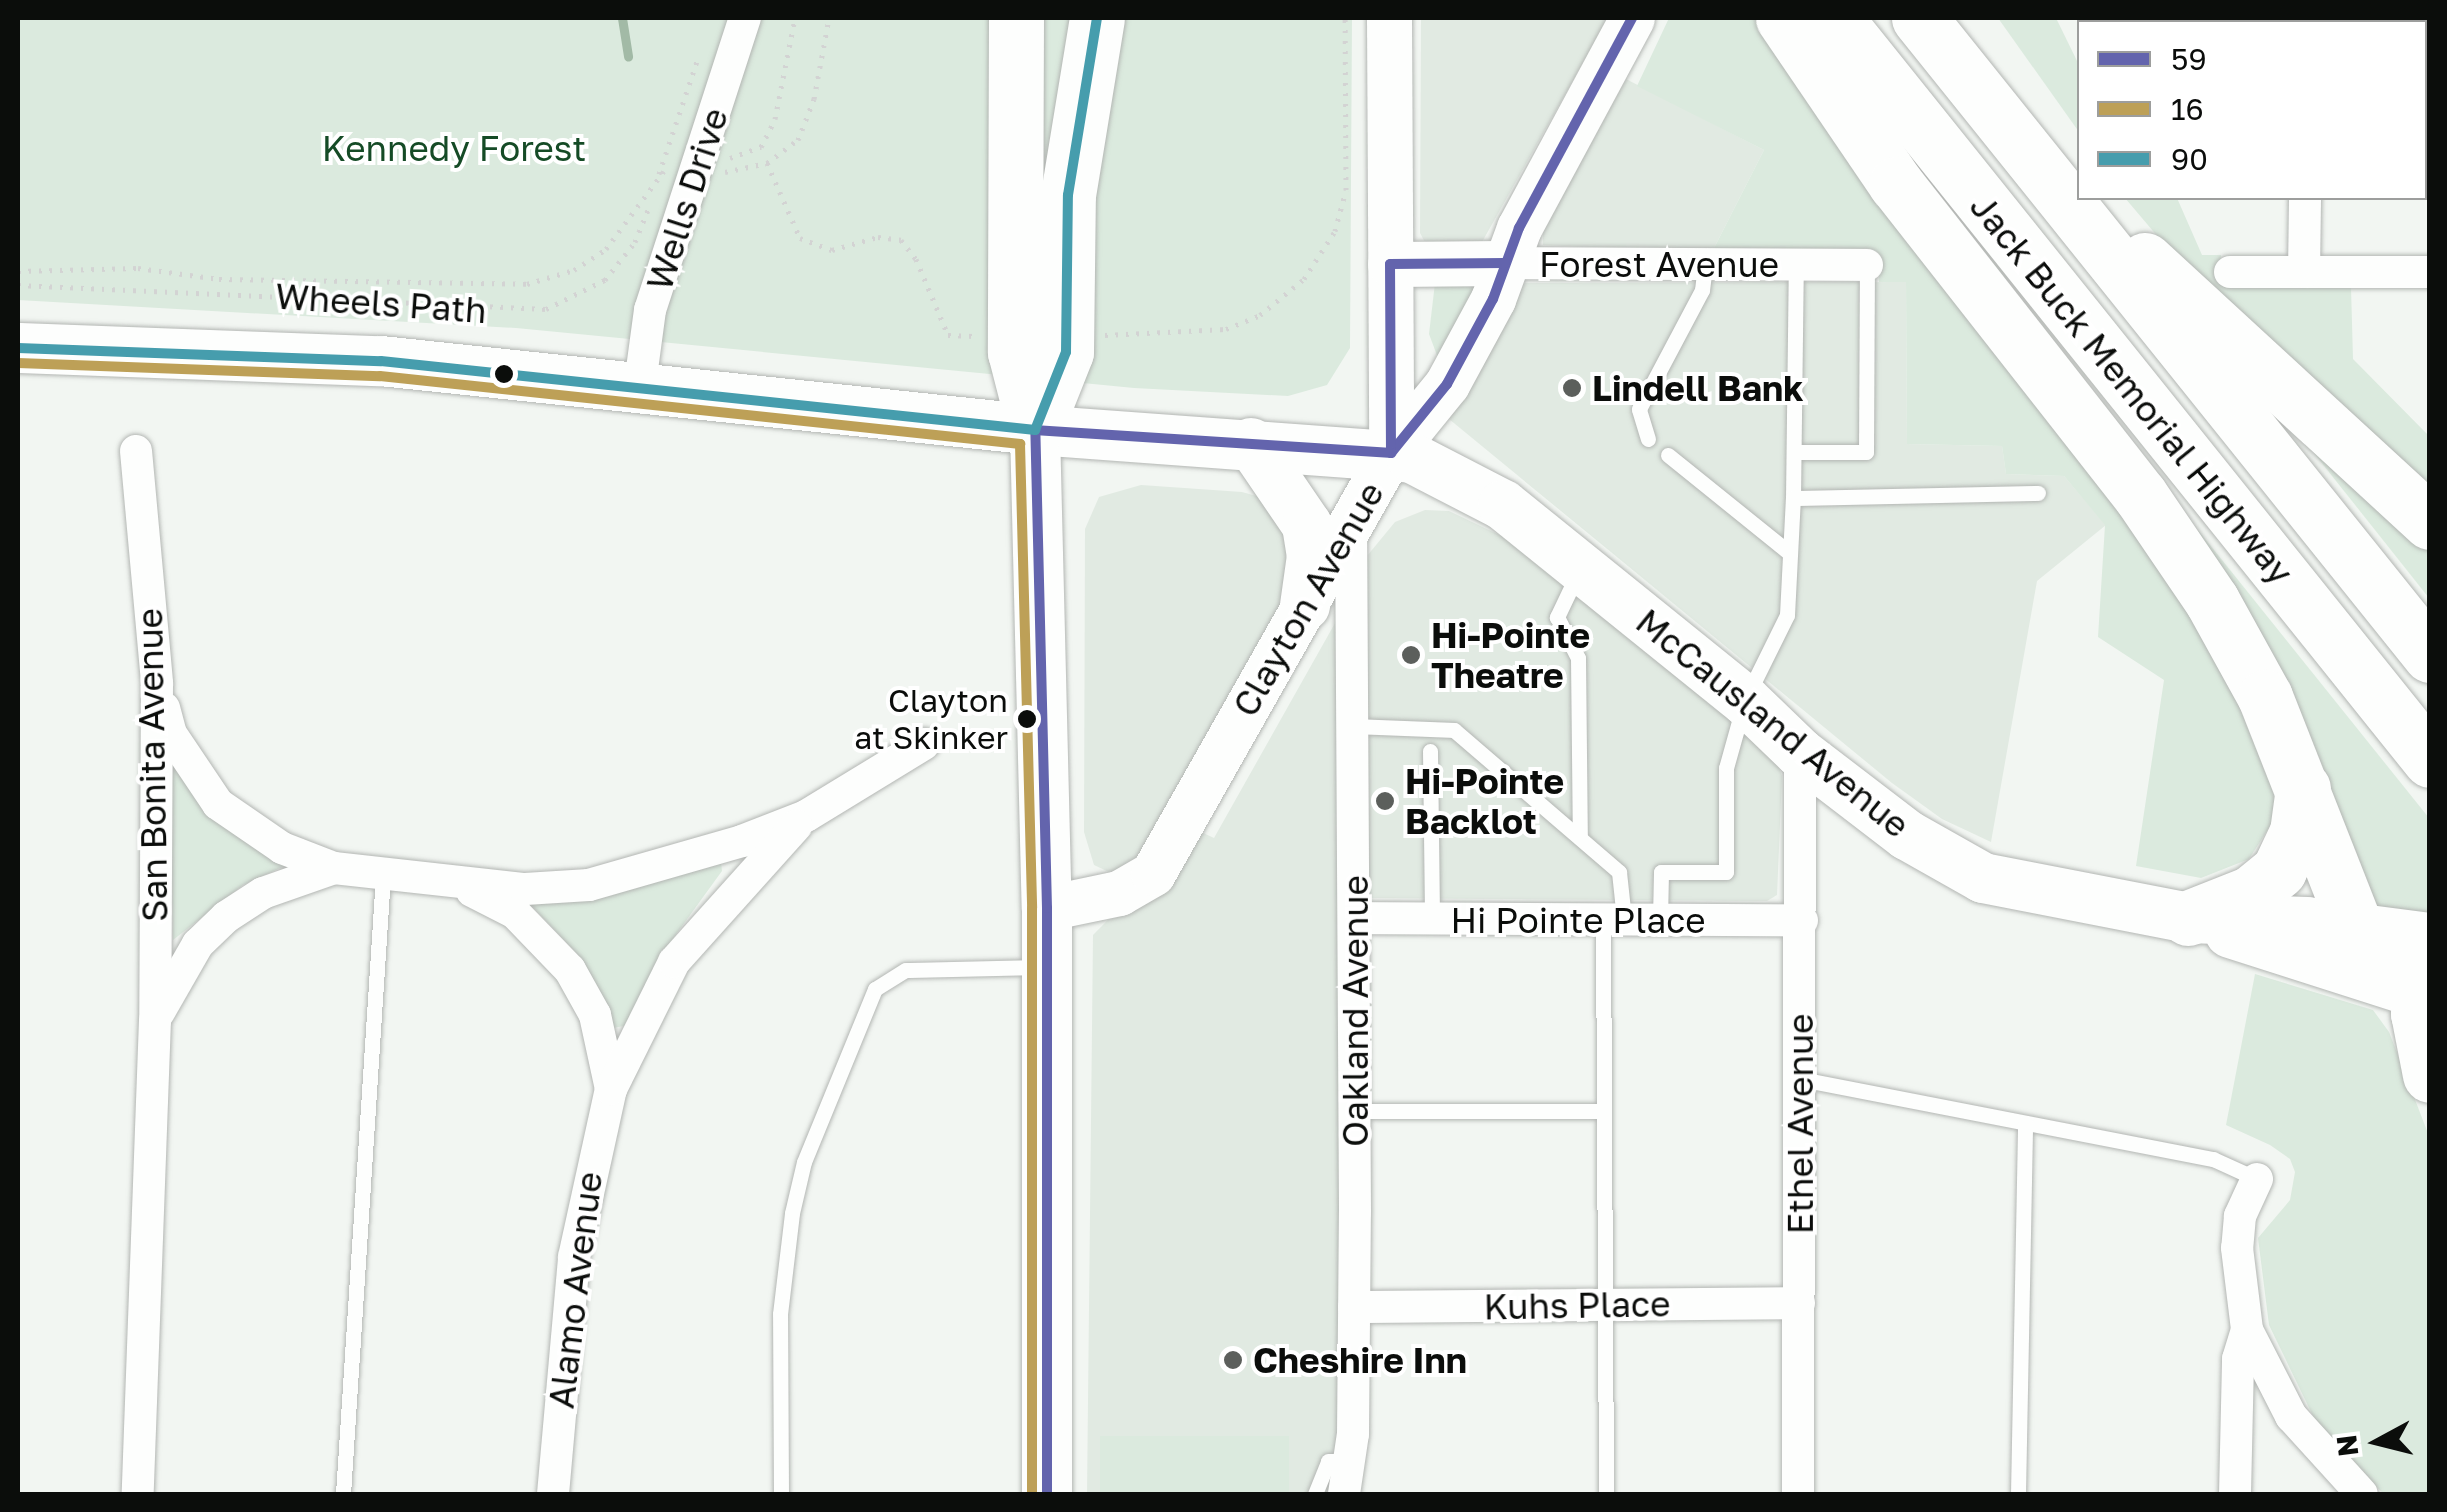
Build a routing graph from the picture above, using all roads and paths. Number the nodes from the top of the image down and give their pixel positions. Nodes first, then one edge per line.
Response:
1 (745, 18) edge
2 (795, 18) edge
3 (829, 18) edge
4 (1016, 18) edge
5 (1097, 18) edge
6 (1345, 18) edge
7 (1389, 18) edge
8 (1632, 18) edge
9 (1783, 18) edge
10 (1835, 18) edge
11 (1919, 18) edge
12 (686, 82) dead end
13 (723, 160) dead end
14 (767, 163) junction
15 (673, 166) dead end
16 (660, 173) junction
17 (709, 174) dead end
18 (673, 178) dead end
19 (654, 196) junction
20 (2064, 198) junction
21 (2305, 200) edge
22 (1504, 263) junction
23 (1390, 264) junction
24 (1705, 264) junction
25 (1796, 264) junction
26 (1868, 265) joint
27 (18, 270) edge
28 (2230, 272) dead end
29 (2304, 272) junction
30 (2430, 272) edge
31 (18, 286) edge
32 (1092, 334) dead end
33 (980, 336) dead end
34 (18, 348) edge
35 (640, 384) junction
36 (1034, 430) junction
37 (1648, 439) dead end
38 (1251, 444) junction
39 (136, 451) dead end
40 (1797, 452) junction
41 (1391, 453) junction
42 (1668, 455) dead end
43 (2038, 493) dead end
44 (1792, 498) junction
45 (2430, 522) edge
46 (1350, 526) junction
47 (1788, 552) junction
48 (1582, 568) junction
49 (1305, 606) junction
50 (2430, 655) edge
51 (157, 684) junction
52 (1745, 700) junction
53 (1354, 726) junction
54 (924, 744) dead end
55 (1430, 751) dead end
56 (1800, 753) junction
57 (2430, 760) edge
58 (2303, 788) junction
59 (806, 816) junction
60 (1580, 838) junction
61 (334, 868) junction
62 (383, 875) junction
63 (464, 886) junction
64 (1047, 908) junction
65 (1355, 918) junction
66 (2188, 918) junction
67 (1432, 919) junction
68 (1613, 920) junction
69 (1660, 920) junction
70 (1802, 920) junction
71 (2355, 926) junction
72 (2430, 938) edge
73 (1047, 967) junction
74 (2426, 986) edge
75 (154, 1020) junction
76 (2430, 1076) edge
77 (1801, 1079) junction
78 (611, 1088) junction
79 (1355, 1110) junction
80 (1604, 1111) junction
81 (2025, 1123) junction
82 (2257, 1179) joint
83 (1799, 1303) junction
84 (1606, 1305) junction
85 (1354, 1308) junction
86 (2246, 1330) junction
87 (1349, 1461) junction
88 (138, 1494) edge
89 (343, 1494) edge
90 (552, 1494) edge
91 (780, 1494) edge
92 (1047, 1494) edge
93 (1314, 1494) edge
94 (1344, 1494) edge
95 (1606, 1494) edge
96 (1798, 1494) edge
97 (2018, 1494) edge
98 (2236, 1494) edge
99 (2362, 1494) edge

1 - 35 street, Wells Drive
2 - 13 path
3 - 14 path
4 - 36 highway
5 - 36 highway
6 - 32 path
7 - 23 street
8 - 22 street, Clayton Avenue
9 - 58 highway
10 - 57 highway, Jack Buck Memorial Highway
11 - 20 highway, Jack Buck Memorial Highway
12 - 16 path
14 - 17 path
14 - 33 path
15 - 16 path
16 - 19 path
16 - 27 path
18 - 19 path, Wheels Path
19 - 31 path, Wheels Path
20 - 45 highway
20 - 50 highway, Jack Buck Memorial Highway
21 - 29 street
22 - 23 street, Forest Avenue
22 - 24 street, Forest Avenue
22 - 41 street, Clayton Avenue
23 - 41 street
24 - 25 street, Forest Avenue
24 - 37 lane
25 - 26 street, Forest Avenue
25 - 40 lane
26 - 40 lane
28 - 29 street
29 - 30 street
34 - 35 main road, McCausland Avenue
35 - 36 main road, McCausland Avenue
36 - 38 main road, McCausland Avenue
36 - 64 main road
38 - 41 main road, McCausland Avenue
38 - 49 main road
39 - 51 street, San Bonita Avenue
40 - 44 lane
41 - 46 street, Clayton Avenue
41 - 48 main road, McCausland Avenue
42 - 47 lane
43 - 44 lane
44 - 47 lane
46 - 49 street, Clayton Avenue
46 - 53 street, Oakland Avenue
47 - 52 lane
48 - 52 main road, McCausland Avenue
48 - 60 lane
49 - 64 street, Clayton Avenue
51 - 61 street
51 - 75 street, San Bonita Avenue
52 - 56 main road, McCausland Avenue
52 - 69 lane
53 - 60 lane
53 - 65 street, Oakland Avenue
54 - 59 street
55 - 67 lane
56 - 66 main road, McCausland Avenue
56 - 70 street, Ethel Avenue
58 - 66 highway
58 - 71 highway
59 - 63 street
59 - 78 street, Alamo Avenue
60 - 68 lane
61 - 62 street
61 - 75 street, San Bonita Avenue
62 - 63 street
62 - 89 lane
63 - 78 street, Alamo Avenue
64 - 73 main road
65 - 67 street, Hi Pointe Place
65 - 79 street, Oakland Avenue
66 - 71 main road, McCausland Avenue
66 - 74 main road, McCausland Avenue
67 - 68 street, Hi Pointe Place
68 - 69 street, Hi Pointe Place
68 - 80 lane
69 - 70 street, Hi Pointe Place
70 - 77 street, Ethel Avenue
71 - 72 main road, McCausland Avenue
71 - 74 highway
73 - 91 lane
73 - 92 main road
74 - 76 highway
75 - 88 street, San Bonita Avenue
77 - 81 lane
77 - 83 street, Ethel Avenue
78 - 90 street, Alamo Avenue
79 - 80 lane
79 - 85 street, Oakland Avenue
80 - 84 lane
81 - 82 lane
81 - 97 lane
82 - 86 street
83 - 84 street, Kuhs Place
83 - 96 street, Ethel Avenue
84 - 85 street, Kuhs Place
84 - 95 lane
85 - 87 street, Oakland Avenue
86 - 98 street
86 - 99 street
87 - 93 lane
87 - 94 street, Oakland Avenue

